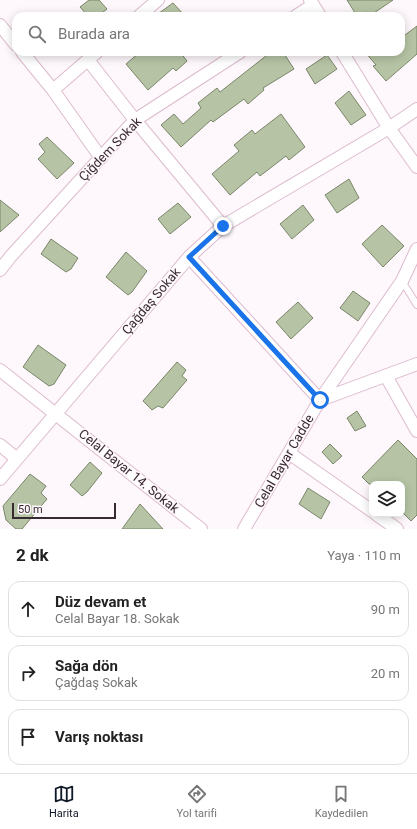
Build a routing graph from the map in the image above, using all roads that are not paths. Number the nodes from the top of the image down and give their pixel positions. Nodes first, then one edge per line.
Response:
1 (158, 0) edge
2 (311, 3) edge
3 (144, 12) edge
4 (301, 12) edge
5 (317, 12) edge
6 (0, 25) edge
7 (12, 39) edge
8 (25, 56) edge
9 (93, 56) edge
10 (234, 56) edge
11 (344, 56) edge
12 (53, 90) junction
13 (417, 109) edge
14 (135, 120) junction
15 (389, 128) junction
16 (101, 158) junction
17 (417, 167) edge
18 (223, 226) junction
19 (417, 249) edge
20 (189, 257) junction
21 (0, 270) edge
22 (402, 281) junction
23 (417, 305) edge
24 (417, 364) edge
25 (0, 370) edge
26 (386, 376) junction
27 (320, 400) junction
28 (56, 413) junction
29 (417, 431) edge
30 (0, 445) edge
31 (289, 453) junction
32 (17, 459) junction
33 (0, 479) edge
34 (369, 510) edge
35 (380, 517) edge
36 (202, 529) edge
37 (244, 529) edge
38 (397, 529) edge

1 - 3 street
2 - 4 street
2 - 5 street
6 - 7 street
8 - 12 street
9 - 12 street
9 - 14 street
10 - 14 street, Çiğdem Sokak
11 - 15 street
12 - 16 street
13 - 15 street, Çağdaş Sokak
14 - 16 street, Çiğdem Sokak
14 - 18 street
15 - 17 street
15 - 18 street, Çağdaş Sokak
16 - 21 street, Çiğdem Sokak
18 - 20 street, Çağdaş Sokak
19 - 22 street
20 - 27 street
20 - 28 street, Çağdaş Sokak
22 - 23 lane
22 - 27 street
24 - 26 street, Celal Bayar Cadde
25 - 28 street, Celal Bayar 14. Sokak
26 - 27 street, Celal Bayar Cadde
26 - 29 street
27 - 31 street, Celal Bayar Cadde
28 - 32 street, Çağdaş Sokak
28 - 36 street, Celal Bayar 14. Sokak
30 - 32 street
31 - 34 street
31 - 37 street, Celal Bayar Cadde
32 - 33 street, Çağdaş Sokak
35 - 38 street

